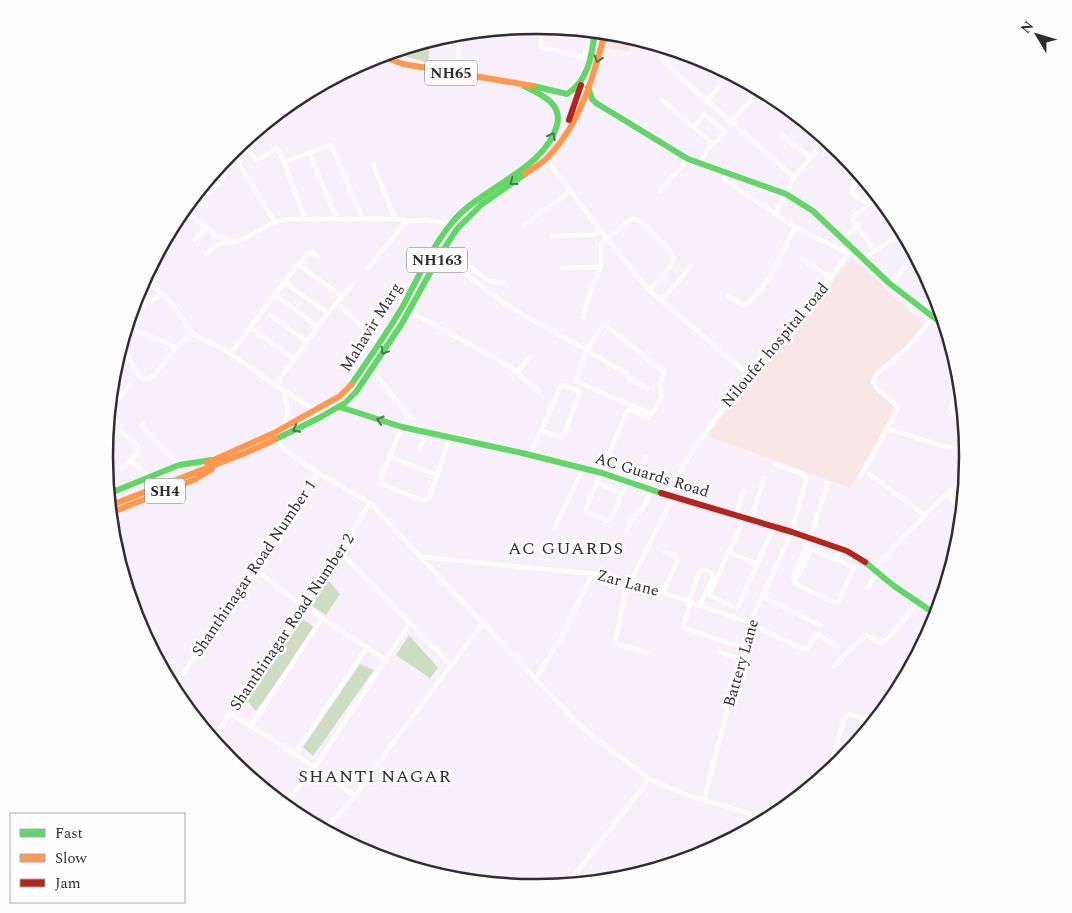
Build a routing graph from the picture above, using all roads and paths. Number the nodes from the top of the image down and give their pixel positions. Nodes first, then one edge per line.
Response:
1 (542, 34) edge
2 (587, 37) edge
3 (593, 37) edge
4 (459, 41) edge
5 (603, 41) edge
6 (660, 52) edge
7 (587, 59) junction
8 (391, 60) edge
9 (457, 74) junction
10 (584, 78) junction
11 (722, 84) dead end
12 (524, 86) junction
13 (588, 86) junction
14 (752, 99) dead end
15 (663, 101) dead end
16 (707, 101) junction
17 (596, 103) junction
18 (712, 105) junction
19 (580, 110) junction
20 (704, 114) junction
21 (730, 122) junction
22 (694, 127) junction
23 (783, 136) dead end
24 (562, 139) junction
25 (712, 143) junction
26 (821, 145) edge
27 (247, 149) edge
28 (310, 152) junction
29 (810, 158) junction
30 (236, 159) edge
31 (546, 159) junction
32 (688, 159) junction
33 (284, 162) junction
34 (699, 163) junction
35 (373, 164) dead end
36 (222, 173) edge
37 (727, 173) junction
38 (794, 177) junction
39 (858, 182) edge
40 (571, 191) junction
41 (660, 191) dead end
42 (206, 193) edge
43 (786, 194) junction
44 (870, 198) edge
45 (873, 201) edge
46 (190, 213) edge
47 (775, 214) junction
48 (305, 219) junction
49 (337, 219) junction
50 (362, 219) junction
51 (395, 219) junction
52 (406, 221) junction
53 (275, 222) junction
54 (450, 224) junction
55 (525, 224) dead end
56 (857, 226) junction
57 (795, 227) junction
58 (206, 228) junction
59 (602, 231) junction
60 (552, 236) dead end
61 (897, 236) edge
62 (606, 238) junction
63 (843, 238) junction
64 (194, 240) dead end
65 (233, 242) junction
66 (444, 248) junction
67 (852, 251) junction
68 (875, 251) junction
69 (206, 254) dead end
70 (440, 255) junction
71 (318, 257) dead end
72 (802, 259) dead end
73 (864, 259) junction
74 (910, 260) edge
75 (298, 264) junction
76 (691, 266) dead end
77 (601, 267) junction
78 (368, 268) dead end
79 (562, 268) dead end
80 (831, 278) junction
81 (284, 282) junction
82 (151, 283) edge
83 (353, 284) dead end
84 (891, 285) junction
85 (500, 288) dead end
86 (649, 290) junction
87 (163, 294) junction
88 (275, 295) junction
89 (729, 296) dead end
90 (342, 297) junction
91 (662, 300) junction
92 (929, 300) edge
93 (341, 307) dead end
94 (922, 308) junction
95 (140, 311) edge
96 (410, 312) junction
97 (328, 314) junction
98 (270, 315) dead end
99 (584, 318) dead end
100 (933, 318) junction
101 (936, 320) edge
102 (394, 321) junction
103 (401, 326) junction
104 (250, 327) junction
105 (318, 327) junction
106 (134, 329) edge
107 (194, 334) junction
108 (307, 342) junction
109 (379, 343) junction
110 (176, 347) junction
111 (588, 351) junction
112 (126, 354) edge
113 (231, 354) junction
114 (530, 357) dead end
115 (294, 360) junction
116 (372, 370) junction
117 (517, 372) junction
118 (748, 374) junction
119 (275, 385) junction
120 (130, 386) dead end
121 (647, 388) dead end
122 (284, 391) junction
123 (540, 392) dead end
124 (955, 398) edge
125 (117, 401) edge
126 (340, 407) junction
127 (316, 410) junction
128 (957, 415) edge
129 (648, 418) dead end
130 (143, 423) dead end
131 (284, 427) junction
132 (402, 427) junction
133 (888, 429) junction
134 (121, 430) dead end
135 (541, 430) junction
136 (423, 432) junction
137 (450, 438) junction
138 (276, 440) junction
139 (419, 449) dead end
140 (959, 449) edge
141 (530, 455) junction
142 (390, 457) junction
143 (646, 457) dead end
144 (131, 460) junction
145 (217, 462) junction
146 (179, 465) junction
147 (776, 465) dead end
148 (583, 468) junction
149 (121, 469) dead end
150 (318, 473) junction
151 (602, 473) junction
152 (869, 474) dead end
153 (437, 475) junction
154 (180, 477) junction
155 (149, 478) junction
156 (764, 478) dead end
157 (860, 478) dead end
158 (627, 482) junction
159 (597, 483) junction
160 (828, 483) dead end
161 (636, 485) junction
162 (956, 485) edge
163 (115, 490) edge
164 (650, 490) junction
165 (742, 491) dead end
166 (623, 493) junction
167 (947, 494) junction
168 (669, 496) junction
169 (115, 498) edge
170 (116, 503) edge
171 (370, 503) junction
172 (956, 503) edge
173 (117, 510) edge
174 (736, 515) junction
175 (926, 515) junction
176 (748, 518) junction
177 (774, 526) junction
178 (555, 527) dead end
179 (626, 531) dead end
180 (792, 532) junction
181 (810, 539) junction
182 (840, 549) junction
183 (664, 551) dead end
184 (340, 552) junction
185 (729, 552) junction
186 (421, 557) junction
187 (836, 559) junction
188 (757, 564) junction
189 (254, 569) junction
190 (875, 571) junction
191 (592, 573) junction
192 (793, 578) dead end
193 (630, 581) junction
194 (868, 587) dead end
195 (663, 592) junction
196 (763, 597) junction
197 (933, 600) edge
198 (689, 601) junction
199 (917, 602) junction
200 (700, 605) junction
201 (302, 606) junction
202 (926, 607) junction
203 (930, 610) edge
204 (322, 618) junction
205 (483, 623) junction
206 (750, 623) junction
207 (410, 624) junction
208 (820, 625) dead end
209 (367, 647) junction
210 (837, 647) dead end
211 (743, 648) junction
212 (647, 652) dead end
213 (719, 652) dead end
214 (740, 659) junction
215 (386, 660) junction
216 (451, 665) junction
217 (834, 666) dead end
218 (535, 679) junction
219 (178, 681) edge
220 (230, 713) junction
221 (867, 719) edge
222 (251, 726) junction
223 (217, 734) edge
224 (296, 754) junction
225 (833, 757) edge
226 (314, 768) junction
227 (649, 779) junction
228 (355, 796) junction
229 (289, 799) edge
230 (704, 800) junction
231 (758, 816) edge
232 (329, 825) edge
233 (573, 877) edge

1 - 7 street
2 - 7 street
3 - 7 main road
4 - 9 street
5 -> 13 main road, NH163
6 - 16 street
7 - 10 main road
8 - 9 main road, NH65
9 - 12 main road, NH65
10 - 12 main road, NH65
10 - 24 main road, NH163
11 - 16 street
54 -> 12 main road, Mahavir Marg / NH163
13 - 17 main road
13 - 19 main road, NH163
14 - 21 street
15 - 22 street
16 - 18 street
17 - 19 main road
17 - 32 main road
18 - 20 street
18 - 21 street
19 - 24 main road, Mahavir Marg / NH163
20 - 22 street
20 - 25 street
21 - 38 street
22 - 25 street
23 - 29 street
24 - 31 main road, Mahavir Marg / NH163
25 - 34 street
26 - 29 street
27 - 33 street
28 - 33 street
28 - 49 street
28 - 50 street
29 - 38 street
30 - 53 street
31 - 40 street
31 -> 66 main road, Mahavir Marg / NH163
32 - 34 main road
32 - 41 street
33 - 48 street
34 - 37 main road
35 - 51 street
36 - 42 street
37 - 43 main road
37 - 47 street
38 - 43 street
39 - 44 street
40 - 55 street
40 - 59 street
43 - 47 street
43 - 63 main road
45 - 56 street
46 - 58 street
47 - 57 street
48 - 49 street
48 - 53 street
49 - 50 street
50 - 51 street
51 - 52 street
52 - 54 street
52 - 78 street
53 - 65 street
54 - 102 main road, Mahavir Marg / NH163
56 - 63 street
56 - 68 street
57 - 67 street
57 - 89 street
58 - 64 street
58 - 65 street
59 - 60 street
59 - 62 street
61 - 68 street
62 - 77 street
62 - 86 street
62 - 86 street
63 - 67 main road
65 - 69 street
66 - 70 main road, Mahavir Marg / NH163
66 - 85 street
67 - 73 main road
67 - 80 street, Niloufer hospital road
68 - 73 street
70 - 96 main road, Mahavir Marg / NH163
70 - 111 street
71 - 75 street
72 - 80 street
73 - 84 main road
74 - 84 street
75 - 81 street
75 - 90 street
76 - 91 street
77 - 79 street
77 - 99 street
80 - 118 street, Niloufer hospital road
81 - 88 street
81 - 97 street
82 - 87 street
83 - 90 street
84 - 94 main road
86 - 91 street
87 - 95 street
87 - 107 street
88 - 104 street
88 - 105 street
90 - 97 street
91 - 118 street
92 - 94 street
93 - 109 street
94 - 100 main road
96 - 103 main road, Mahavir Marg / NH163
96 - 117 street
97 - 105 street
98 - 108 street
100 - 101 main road
100 - 133 street
102 - 103 main road
102 - 109 main road, Mahavir Marg / NH163
103 -> 116 main road, Mahavir Marg / NH163
104 - 113 street
104 - 115 street
105 - 108 street
106 - 110 street
107 - 110 street
107 - 113 street
108 - 115 street
109 - 127 main road, Mahavir Marg / NH163
110 - 112 street
111 - 111 street
111 - 121 street
113 - 119 street
114 - 117 street
115 - 119 street
116 - 126 main road, Mahavir Marg / NH163
116 - 136 street
117 - 123 street
118 - 168 street, Niloufer hospital road
119 - 122 street
120 - 125 street
122 - 127 street
122 - 131 street
124 - 128 street
132 -> 126 main road, AC Guards Road
126 -> 138 main road, Mahavir Marg / NH163
127 - 131 main road, Mahavir Marg / NH163
129 - 151 street
130 - 146 street
131 - 145 main road, Mahavir Marg / NH163
132 - 136 main road, AC Guards Road
132 - 142 street
133 - 140 street
133 - 157 street
134 - 144 street
135 - 135 street
135 - 141 street
136 - 137 main road, AC Guards Road
136 - 139 street
137 - 141 main road, AC Guards Road
137 - 153 street
138 - 145 main road, Mahavir Marg / NH163
138 - 150 street
141 - 148 main road, AC Guards Road
142 - 153 street
142 - 153 street
143 - 161 street
144 - 149 street
144 - 155 street
145 - 146 main road, SH4
145 - 154 main road, NH163
145 - 173 main road, SH4
146 - 155 main road, SH4
147 - 180 street, Battery Lane
148 - 151 main road, AC Guards Road
148 - 178 street
150 - 171 street
150 - 189 street, Shanthinagar Road Number 1
151 - 158 main road, AC Guards Road
151 - 159 street
152 - 175 street
154 - 169 main road, NH163
154 - 170 main road, NH163
155 - 163 main road, SH4
156 - 176 street
158 - 161 main road, AC Guards Road
158 - 166 street
159 - 166 street
159 - 166 street
160 - 181 street
161 - 164 main road, AC Guards Road
162 - 167 street
164 - 168 main road, AC Guards Road
164 - 179 street
165 - 174 street
167 - 172 street
167 - 175 street
168 - 174 main road, AC Guards Road
168 - 193 street, Niloufer hospital road
171 - 184 street, Shanthinagar Road Number 2
171 - 186 street
174 - 176 main road, AC Guards Road
175 - 190 street
176 - 177 main road, AC Guards Road
176 - 185 street
177 - 180 main road, AC Guards Road
177 - 188 street
180 - 181 main road, AC Guards Road
180 - 196 street, Battery Lane
181 - 182 main road, AC Guards Road
181 - 192 street
182 - 187 street
182 - 190 main road, AC Guards Road
183 - 195 street
184 - 201 street, Shanthinagar Road Number 2
184 - 207 street
185 - 188 street
185 - 188 street
186 - 191 street, Zar Lane
186 - 205 street
187 - 187 street
189 - 201 street
189 - 219 street, Shanthinagar Road Number 1
190 - 194 street
190 - 199 main road, AC Guards Road
191 - 193 street, Zar Lane
191 - 218 street
193 - 195 street, Zar Lane
193 - 212 street, Niloufer hospital road
195 - 198 street, Zar Lane
196 - 206 street, Battery Lane
196 - 208 street
197 - 202 street
198 - 200 street, Zar Lane
198 - 200 street
198 - 211 street
199 - 202 main road, AC Guards Road
199 - 217 street
200 - 206 street, Zar Lane
201 - 204 street
201 - 220 street, Shanthinagar Road Number 2
202 - 203 main road, AC Guards Road
204 - 209 street
204 - 222 street
205 - 216 street
205 - 218 street
206 - 210 street, Zar Lane
206 - 211 street, Battery Lane
207 - 215 street
207 - 216 street
209 - 215 street
209 - 224 street
211 - 214 street, Battery Lane
213 - 214 street
214 - 230 street, Battery Lane
215 - 226 street
216 - 228 street
218 - 227 street
220 - 222 street
220 - 223 street, Shanthinagar Road Number 2
221 - 225 street
222 - 224 street
224 - 226 street
226 - 228 street
226 - 229 street
227 - 230 street
227 - 233 street
228 - 232 street
230 - 231 street

